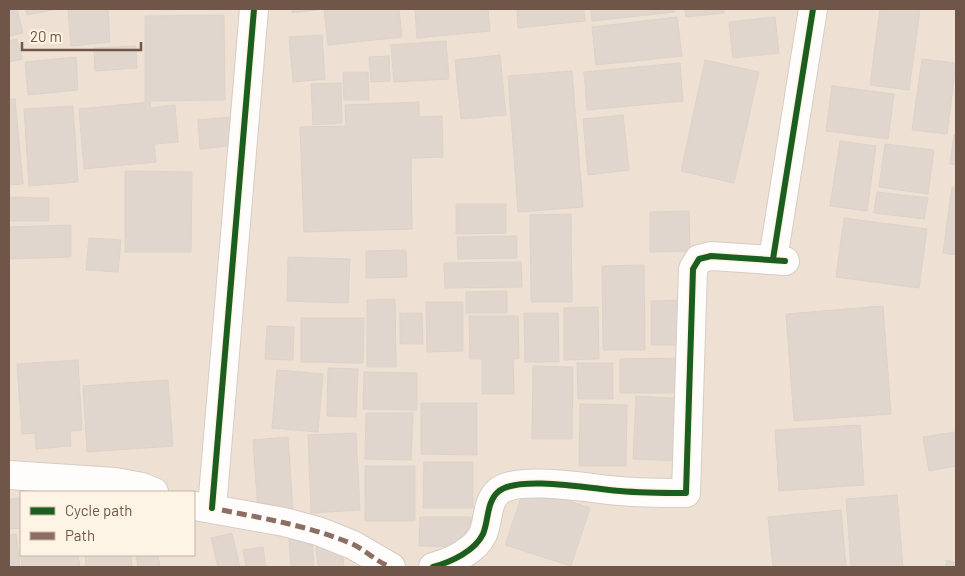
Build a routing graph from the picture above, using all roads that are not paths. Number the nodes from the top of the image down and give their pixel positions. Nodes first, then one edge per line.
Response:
1 (254, 9) edge
2 (813, 9) edge
3 (9, 475) edge
4 (152, 491) edge
5 (203, 507) edge
6 (390, 567) edge
7 (434, 567) edge

1 - 5 street
2 - 7 street
3 - 4 street
5 - 6 street

